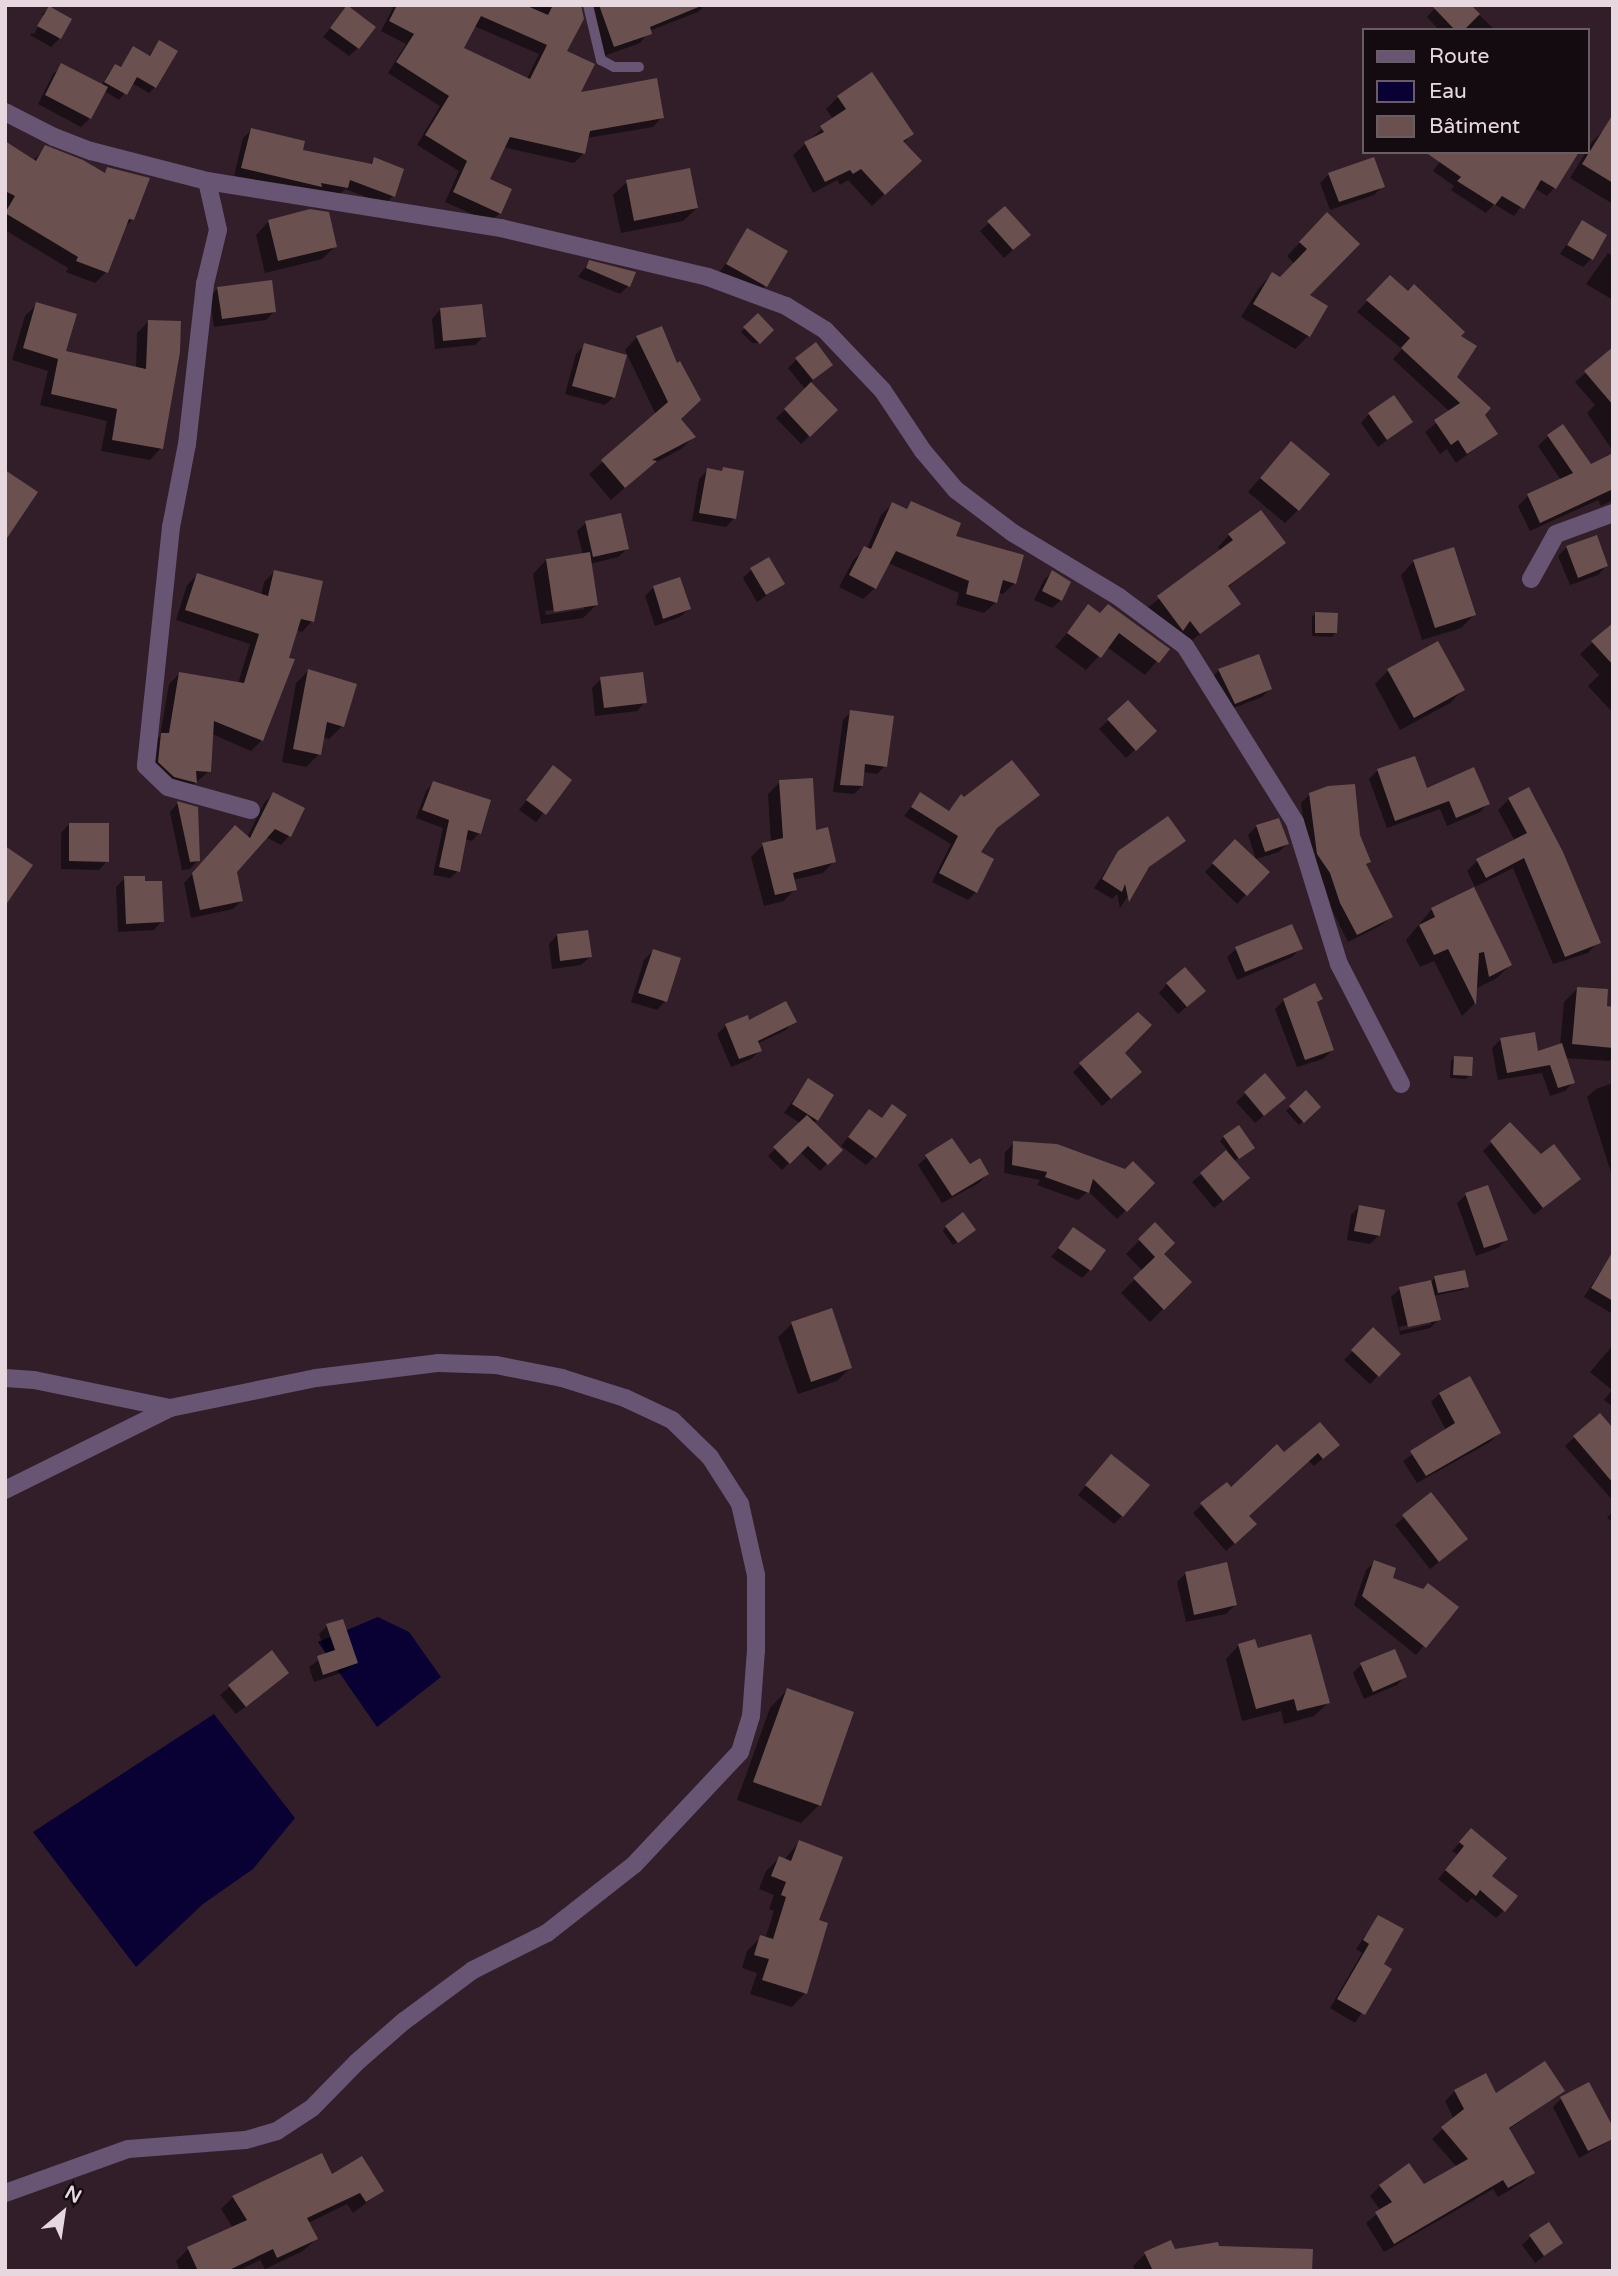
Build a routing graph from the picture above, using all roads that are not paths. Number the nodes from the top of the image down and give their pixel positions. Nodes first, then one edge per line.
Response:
1 (588, 5) edge
2 (639, 67) dead end
3 (5, 111) edge
4 (208, 181) junction
5 (1613, 513) edge
6 (1531, 579) dead end
7 (251, 810) dead end
8 (1401, 1084) dead end
9 (5, 1378) edge
10 (170, 1408) junction
11 (5, 1490) edge
12 (5, 2193) edge

1 - 2 lane
3 - 4 street
4 - 7 street
4 - 8 street
5 - 6 street
9 - 10 street
10 - 11 street
10 - 12 street

